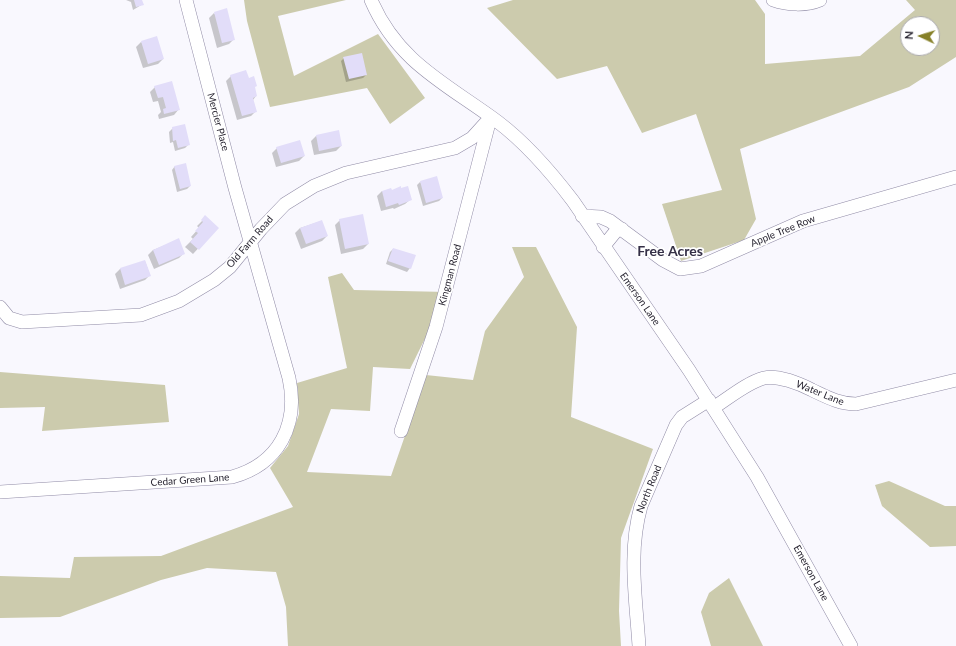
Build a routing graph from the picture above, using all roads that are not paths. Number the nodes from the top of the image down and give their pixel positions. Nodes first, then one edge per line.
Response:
1 (186, 0) edge
2 (371, 0) edge
3 (773, 0) edge
4 (820, 0) edge
5 (490, 117) junction
6 (956, 177) edge
7 (582, 216) junction
8 (622, 229) junction
9 (250, 243) junction
10 (603, 247) junction
11 (0, 307) edge
12 (956, 380) edge
13 (711, 404) junction
14 (401, 431) dead end
15 (0, 492) edge
16 (638, 646) edge
17 (851, 646) edge

1 - 9 street, Mercier Place
2 - 5 street, Emerson Lane
3 - 4 street
5 - 7 street, Emerson Lane
5 - 9 street, Old Farm Road
5 - 14 street, Kingman Road
6 - 8 street, Apple Tree Row
7 - 8 street, Apple Tree Row
7 - 10 street, Emerson Lane
8 - 10 street
9 - 11 street, Old Farm Road
9 - 15 street, Cedar Green Lane
10 - 13 street, Emerson Lane
12 - 13 street, Water Lane
13 - 16 street, North Road
13 - 17 street, Emerson Lane

